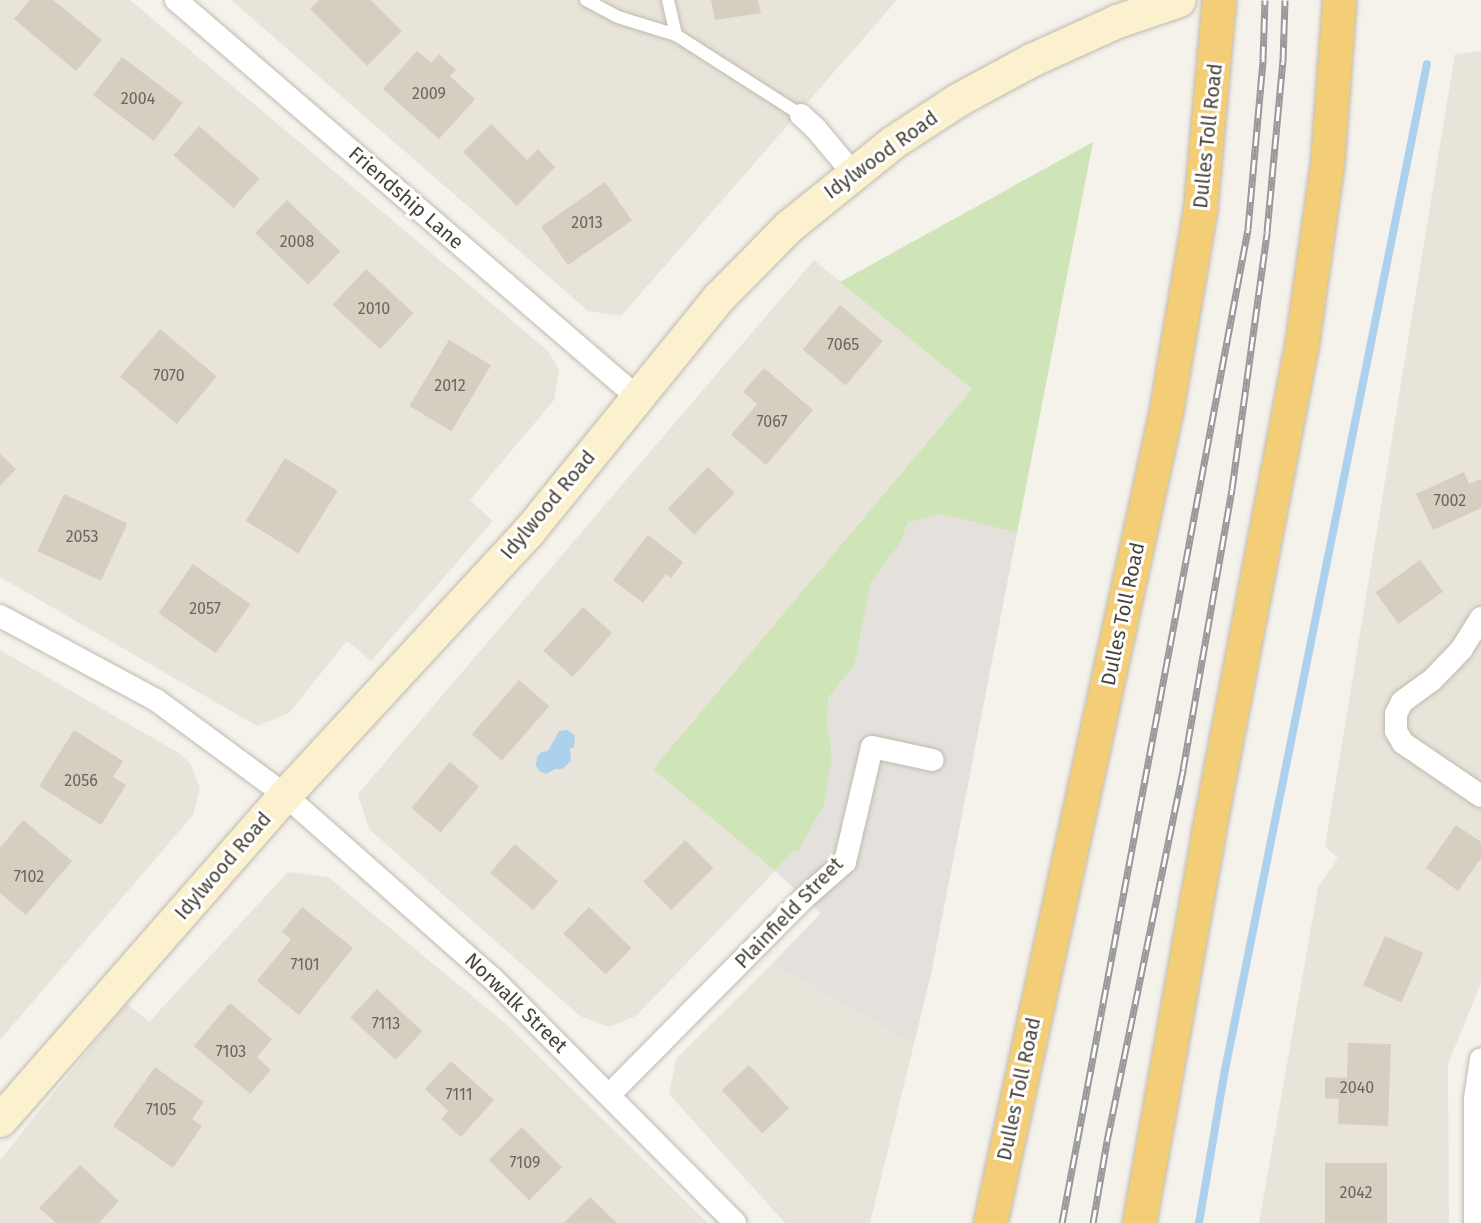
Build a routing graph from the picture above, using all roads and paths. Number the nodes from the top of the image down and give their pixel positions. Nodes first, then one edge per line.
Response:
1 (176, 0) edge
2 (586, 0) edge
3 (668, 0) edge
4 (1179, 0) edge
5 (1219, 0) edge
6 (1339, 0) edge
7 (676, 35) junction
8 (801, 115) joint
9 (852, 172) junction
10 (637, 397) junction
11 (0, 616) edge
12 (1481, 618) edge
13 (933, 760) dead end
14 (285, 795) junction
15 (1481, 796) edge
16 (1481, 1059) edge
17 (610, 1094) junction
18 (0, 1120) edge
19 (735, 1223) edge
20 (990, 1223) edge
21 (1139, 1223) edge
22 (1475, 1223) edge

1 - 10 street, Friendship Lane
2 - 7 lane
3 - 7 lane
4 - 9 main road, Idylwood Road
5 - 20 highway, Dulles Toll Road
6 - 21 highway
7 - 8 lane
8 - 9 street
9 - 10 main road, Idylwood Road
10 - 14 main road, Idylwood Road
11 - 14 street, Norwalk Street
12 - 15 street
13 - 17 street, Plainfield Street
14 - 17 street, Norwalk Street
14 - 18 main road, Idylwood Road
16 - 22 street
17 - 19 street, Norwalk Street

